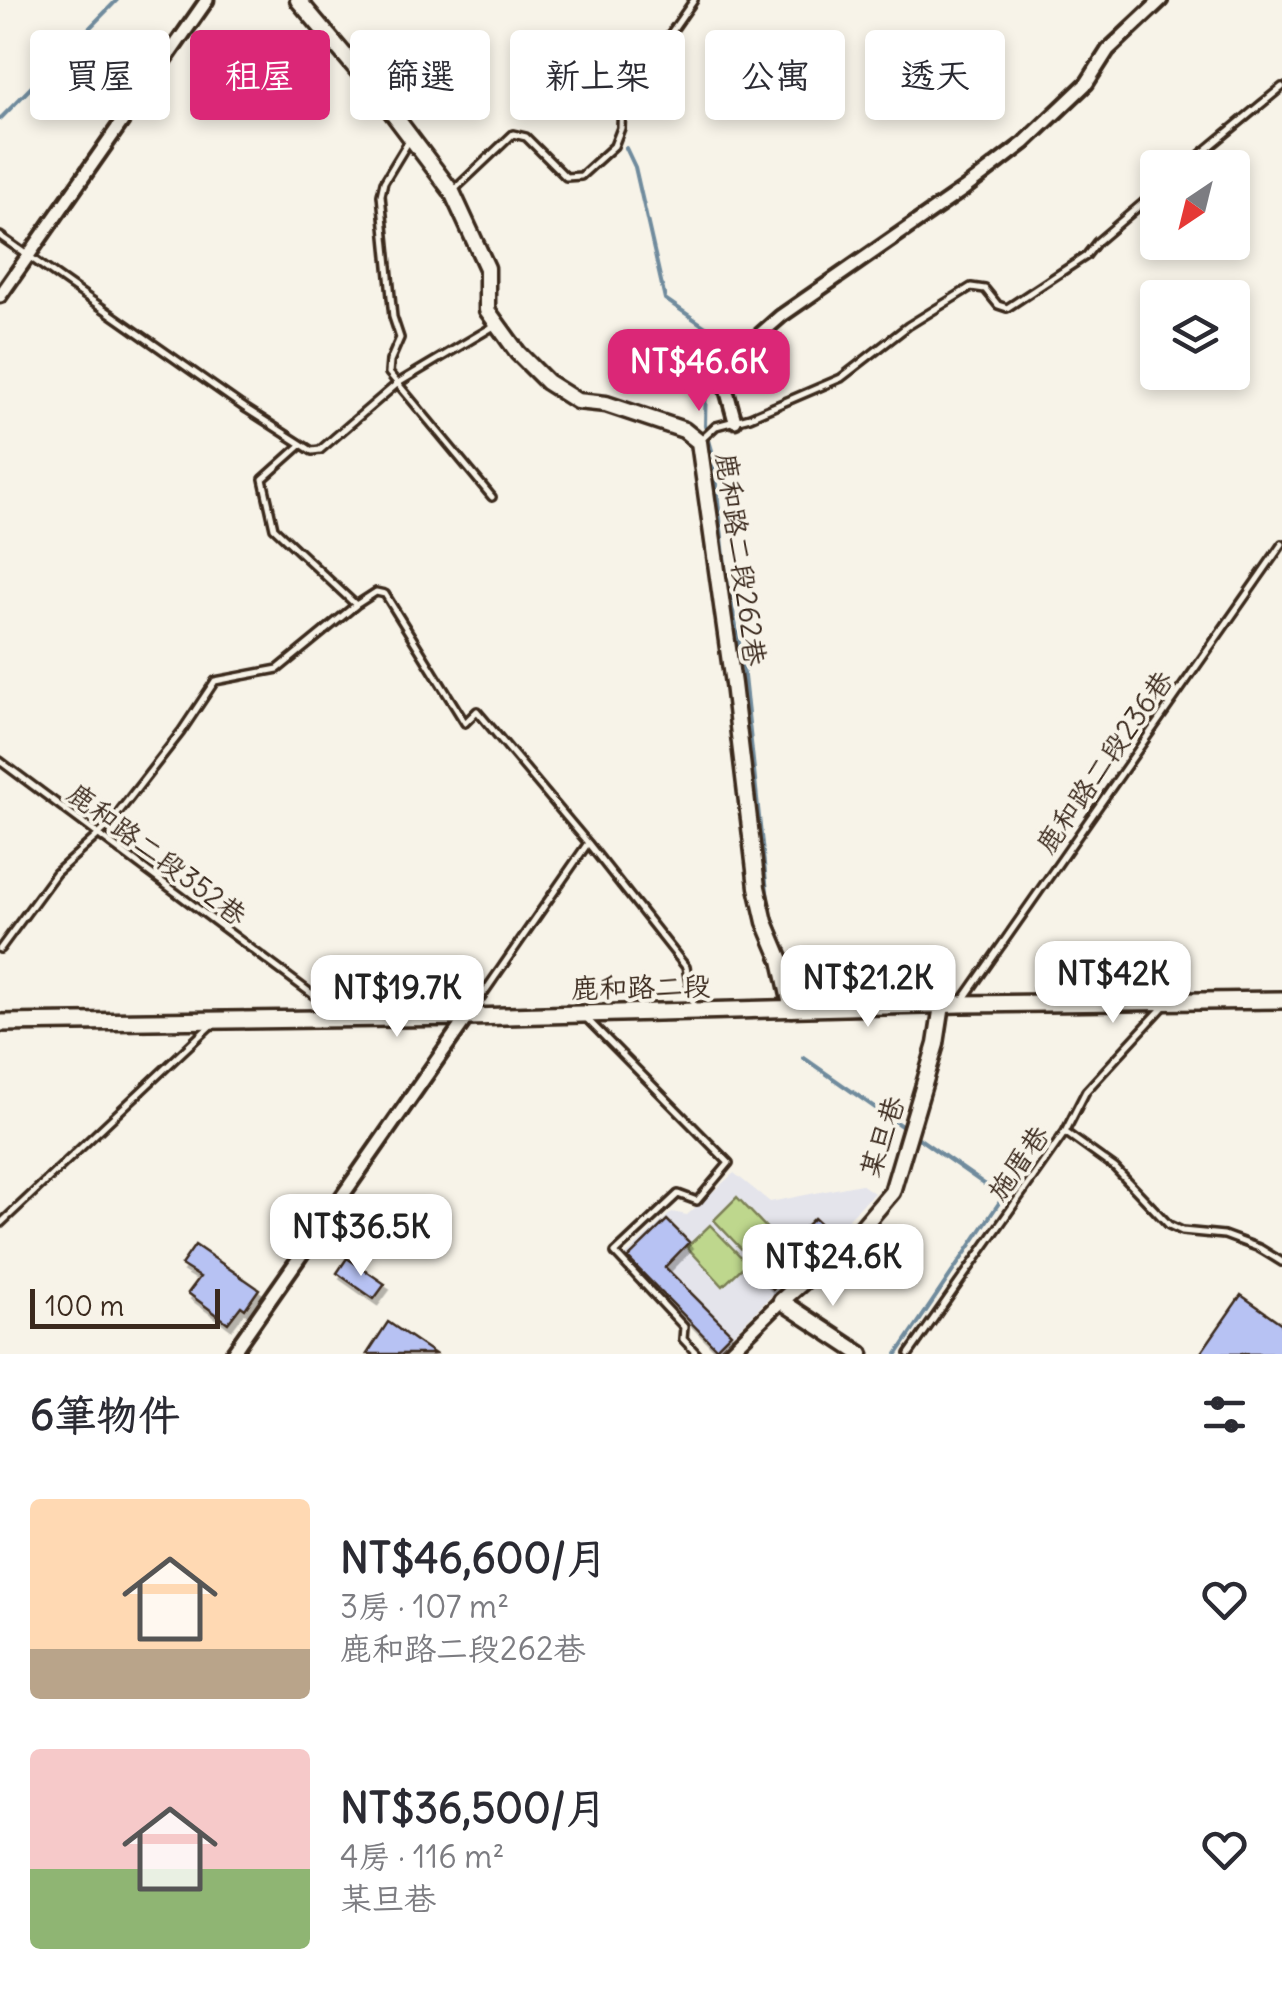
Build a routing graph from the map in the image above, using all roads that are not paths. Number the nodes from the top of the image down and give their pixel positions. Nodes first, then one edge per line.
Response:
1 (207, 0) edge
2 (298, 0) edge
3 (694, 0) edge
4 (1161, 0) edge
5 (1282, 87) edge
6 (412, 137) junction
7 (1206, 150) edge
8 (452, 192) junction
9 (1140, 205) edge
10 (0, 236) edge
11 (29, 256) junction
12 (0, 296) edge
13 (496, 326) junction
14 (398, 383) junction
15 (735, 420) junction
16 (699, 442) junction
17 (302, 446) junction
18 (492, 497) dead end
19 (1282, 544) edge
20 (356, 604) junction
21 (0, 761) edge
22 (98, 836) junction
23 (588, 843) junction
24 (0, 949) edge
25 (1282, 1000) edge
26 (1167, 1003) junction
27 (960, 1004) junction
28 (942, 1005) junction
29 (792, 1010) junction
30 (579, 1012) junction
31 (694, 1012) junction
32 (467, 1017) junction
33 (337, 1018) junction
34 (216, 1021) junction
35 (0, 1023) edge
36 (1065, 1132) junction
37 (0, 1224) edge
38 (1282, 1262) edge
39 (781, 1301) junction
40 (232, 1354) edge
41 (697, 1354) edge
42 (727, 1354) edge
43 (861, 1354) edge
44 (909, 1354) edge

1 - 11 street
2 - 6 street
3 - 8 lane
4 - 15 street
5 - 7 lane
6 - 8 street
6 - 14 lane
8 - 13 street
9 - 15 lane
10 - 11 lane
11 - 12 street
11 - 17 lane
13 - 14 lane
13 - 16 street, 鹿和路二段262巷
14 - 17 lane
14 - 18 lane
15 - 16 lane
16 - 29 street, 鹿和路二段262巷
17 - 20 lane
19 - 27 lane, 鹿和路二段236巷
20 - 22 lane
20 - 23 lane
21 - 22 lane, 鹿和路二段352巷
22 - 24 lane
22 - 33 lane, 鹿和路二段352巷
23 - 31 lane
23 - 32 lane
25 - 26 main road, 鹿和路二段
26 - 27 main road, 鹿和路二段
26 - 36 lane, 施厝巷
27 - 28 main road, 鹿和路二段
28 - 29 main road, 鹿和路二段
28 - 39 street, 某旦巷
29 - 31 main road, 鹿和路二段
30 - 31 main road, 鹿和路二段
30 - 32 main road, 鹿和路二段
30 - 41 lane
32 - 33 main road, 鹿和路二段
32 - 40 street
33 - 34 main road, 鹿和路二段
34 - 35 main road, 鹿和路二段
34 - 37 lane
36 - 38 lane
36 - 44 lane, 施厝巷
39 - 42 street
39 - 43 street

